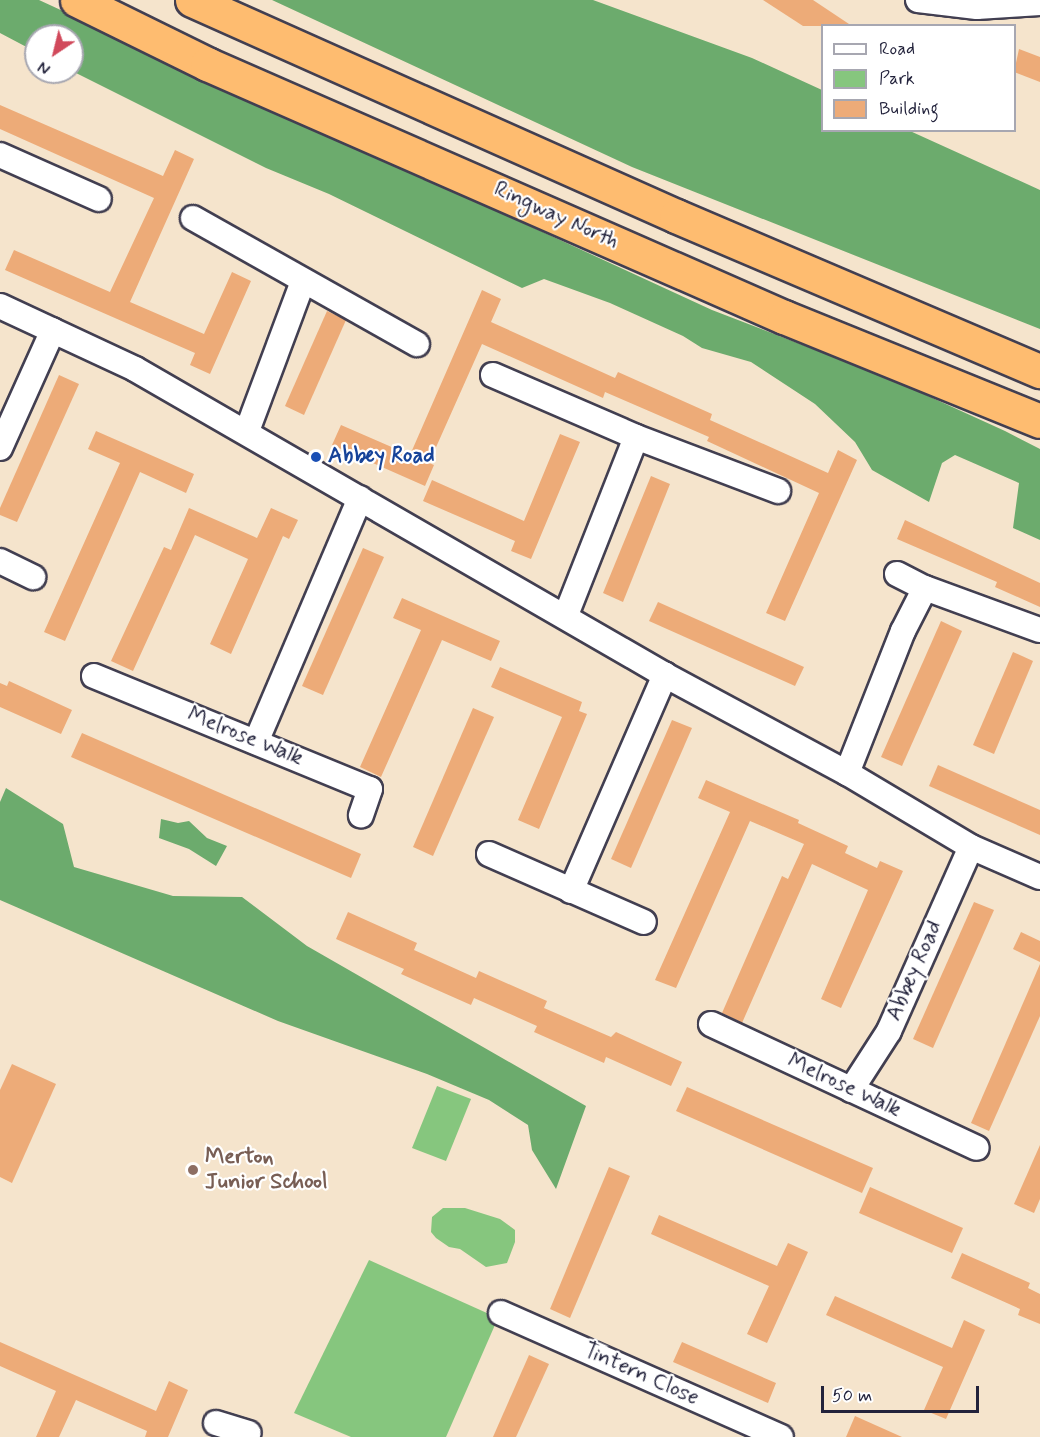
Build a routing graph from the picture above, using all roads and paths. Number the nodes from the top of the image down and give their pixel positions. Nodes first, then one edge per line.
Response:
1 (77, 0) edge
2 (192, 0) edge
3 (918, 0) edge
4 (1040, 3) edge
5 (0, 155) edge
6 (99, 199) dead end
7 (194, 218) dead end
8 (303, 281) junction
9 (0, 306) edge
10 (53, 330) junction
11 (402, 344) dead end
12 (1031, 366) edge
13 (493, 375) dead end
14 (969, 393) junction
15 (1040, 421) edge
16 (247, 431) junction
17 (1040, 431) edge
18 (636, 437) junction
19 (0, 448) edge
20 (778, 491) dead end
21 (360, 498) junction
22 (0, 561) edge
23 (897, 574) dead end
24 (33, 577) dead end
25 (925, 588) junction
26 (566, 615) junction
27 (1040, 630) edge
28 (665, 675) junction
29 (94, 676) dead end
30 (256, 742) junction
31 (847, 773) junction
32 (361, 815) dead end
33 (971, 847) junction
34 (489, 854) dead end
35 (1040, 877) edge
36 (571, 891) junction
37 (644, 922) dead end
38 (711, 1024) dead end
39 (851, 1090) junction
40 (975, 1152) dead end
41 (501, 1312) dead end
42 (781, 1437) edge

1 - 14 highway, Ringway North
2 - 12 highway
3 - 4 street
5 - 6 street
7 - 8 street
8 - 11 street
8 - 16 street
9 - 10 street
10 - 16 street
10 - 19 street
13 - 18 street
14 - 15 highway, Ringway North
14 - 17 highway
16 - 21 street
18 - 20 street
18 - 26 street
21 - 26 street
21 - 30 street
22 - 24 street
23 - 25 street
25 - 27 street
25 - 31 street
26 - 28 street
28 - 31 street
28 - 36 street
29 - 30 street, Melrose Walk
30 - 32 street, Melrose Walk
31 - 33 street
33 - 35 street
33 - 39 street, Abbey Road
34 - 36 street
36 - 37 street
38 - 39 street, Melrose Walk
39 - 40 street, Melrose Walk
41 - 42 street, Tintern Close

